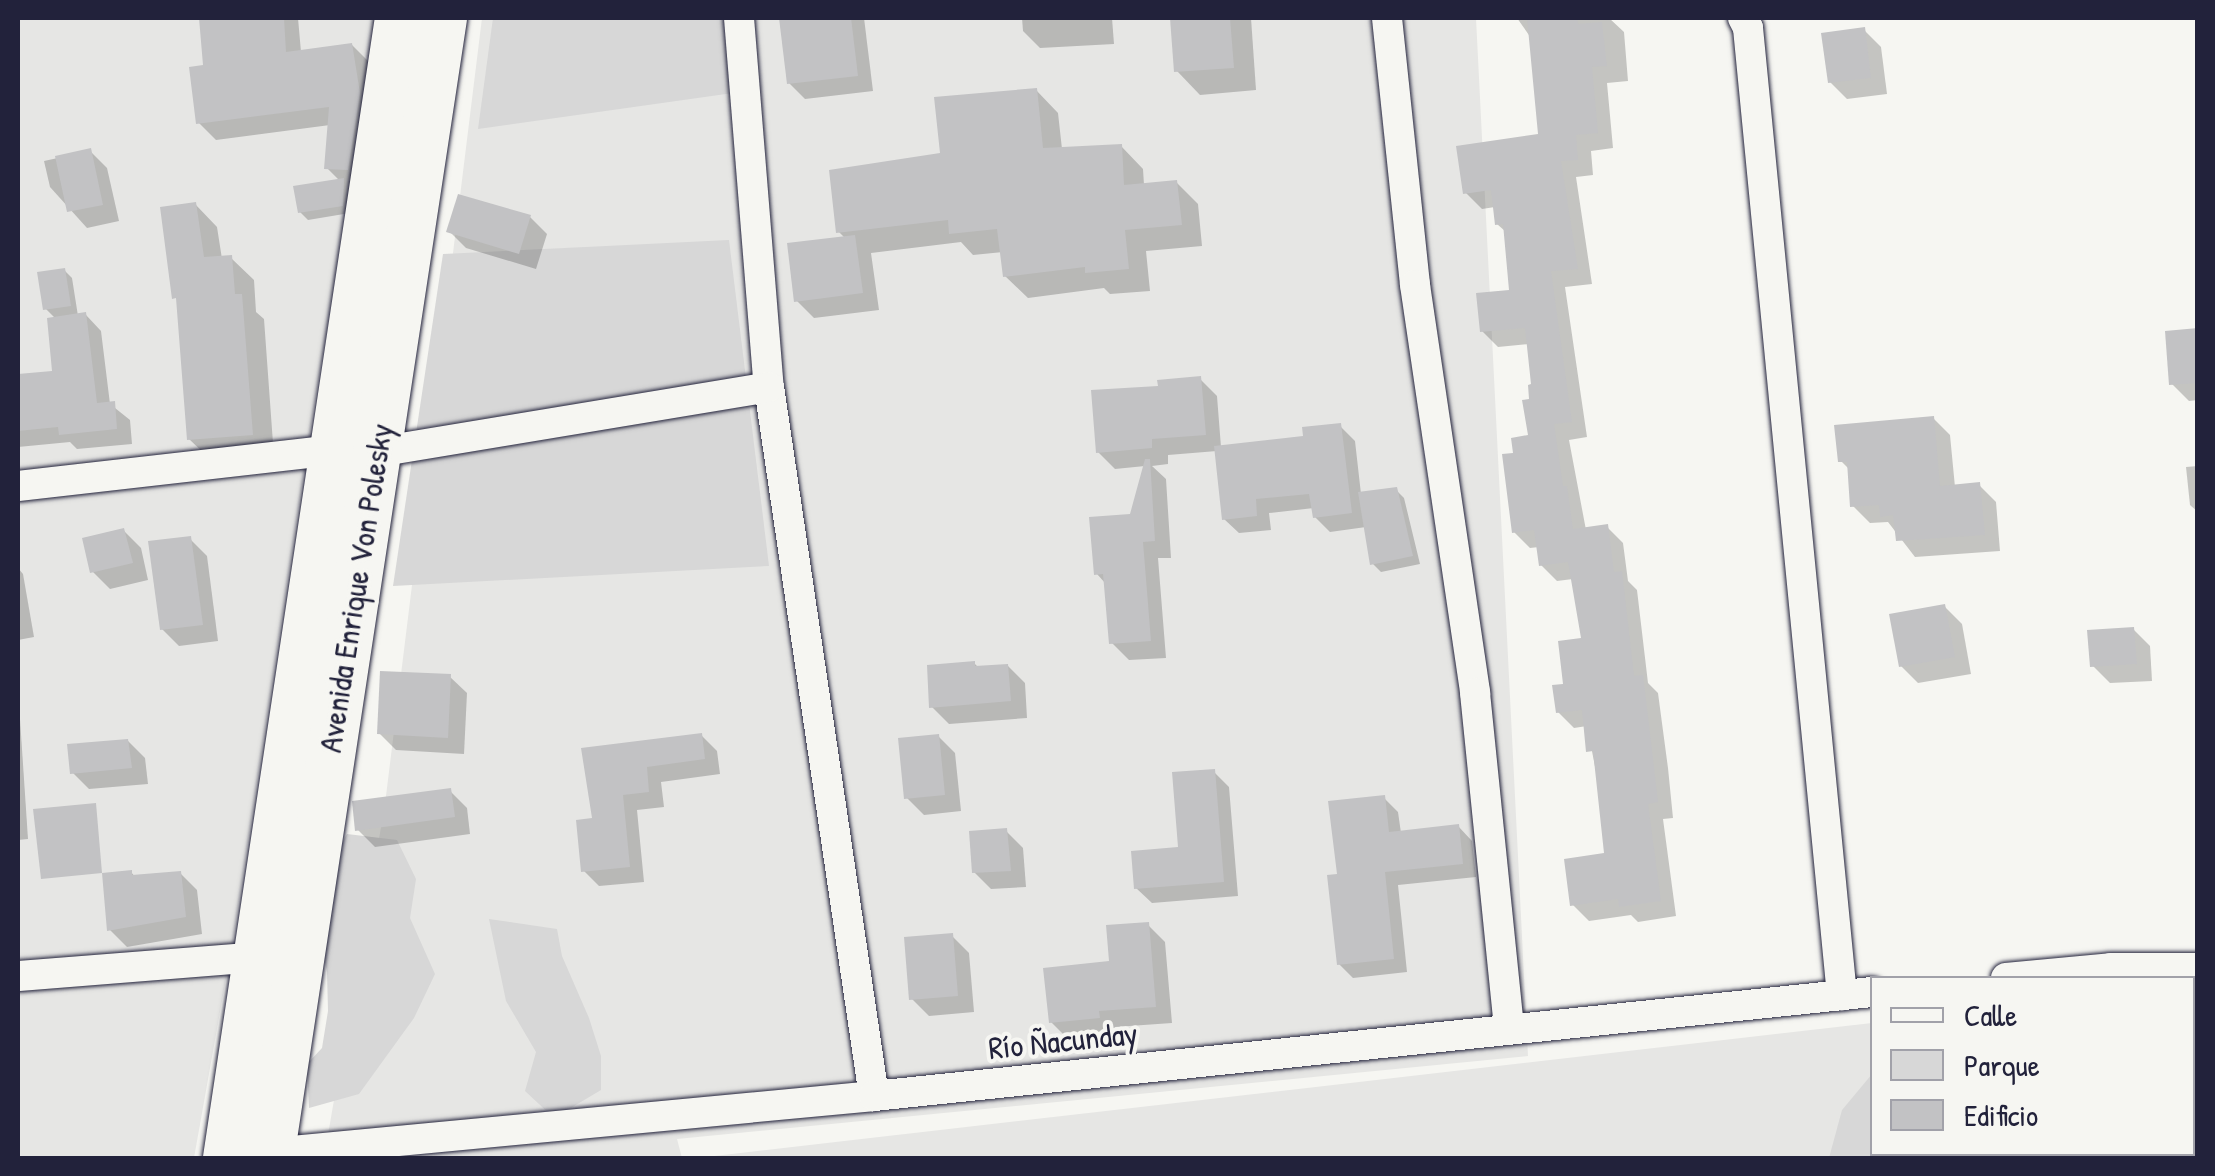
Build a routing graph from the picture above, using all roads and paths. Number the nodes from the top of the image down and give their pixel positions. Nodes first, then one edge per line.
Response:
1 (399, 18) edge
2 (443, 18) edge
3 (738, 18) edge
4 (1387, 18) edge
5 (1743, 18) edge
6 (769, 387) junction
7 (354, 451) junction
8 (18, 486) edge
9 (258, 957) junction
10 (2198, 968) edge
11 (18, 976) edge
12 (2027, 976) edge
13 (1870, 992) edge
14 (1842, 996) junction
15 (1509, 1027) junction
16 (874, 1096) junction
17 (258, 1157) edge

1 - 7 main road, Avenida Enrique Von Polesky
2 - 7 main road, Avenida Enrique Von Polesky
3 - 6 street
4 - 15 street
5 - 14 street
6 - 7 street
6 - 16 street
7 - 8 street
7 - 9 main road, Avenida Enrique Von Polesky
7 - 17 main road, Avenida Enrique Von Polesky
9 - 11 street
9 - 17 main road, Avenida Enrique Von Polesky
10 - 12 street
13 - 14 street, Río Ñacunday
14 - 15 street, Río Ñacunday
15 - 16 street, Río Ñacunday
16 - 17 street, Río Ñacunday

